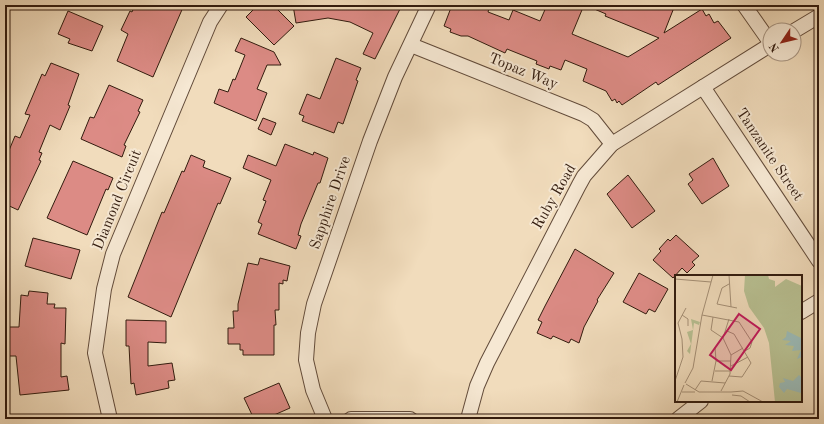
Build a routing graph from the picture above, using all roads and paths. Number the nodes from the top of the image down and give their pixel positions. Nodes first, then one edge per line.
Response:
1 (221, 5) edge
2 (429, 5) edge
3 (744, 5) edge
4 (819, 16) edge
5 (802, 26) edge
6 (762, 32) edge
7 (411, 45) junction
8 (762, 49) edge
9 (703, 87) junction
10 (612, 144) junction
11 (819, 261) edge
12 (819, 301) edge
13 (802, 311) edge
14 (700, 402) edge
15 (110, 419) edge
16 (325, 419) edge
17 (351, 419) edge
18 (410, 419) edge
19 (468, 419) edge
20 (678, 419) edge

1 - 15 street, Diamond Circuit
2 - 7 street, Sapphire Drive
3 - 6 street
4 - 5 street
7 - 10 street, Topaz Way
7 - 16 street, Sapphire Drive
8 - 9 street, Ruby Road
9 - 10 street, Ruby Road
9 - 11 street, Tanzanite Street
10 - 19 street, Ruby Road
12 - 13 street
14 - 20 street
17 - 18 street

